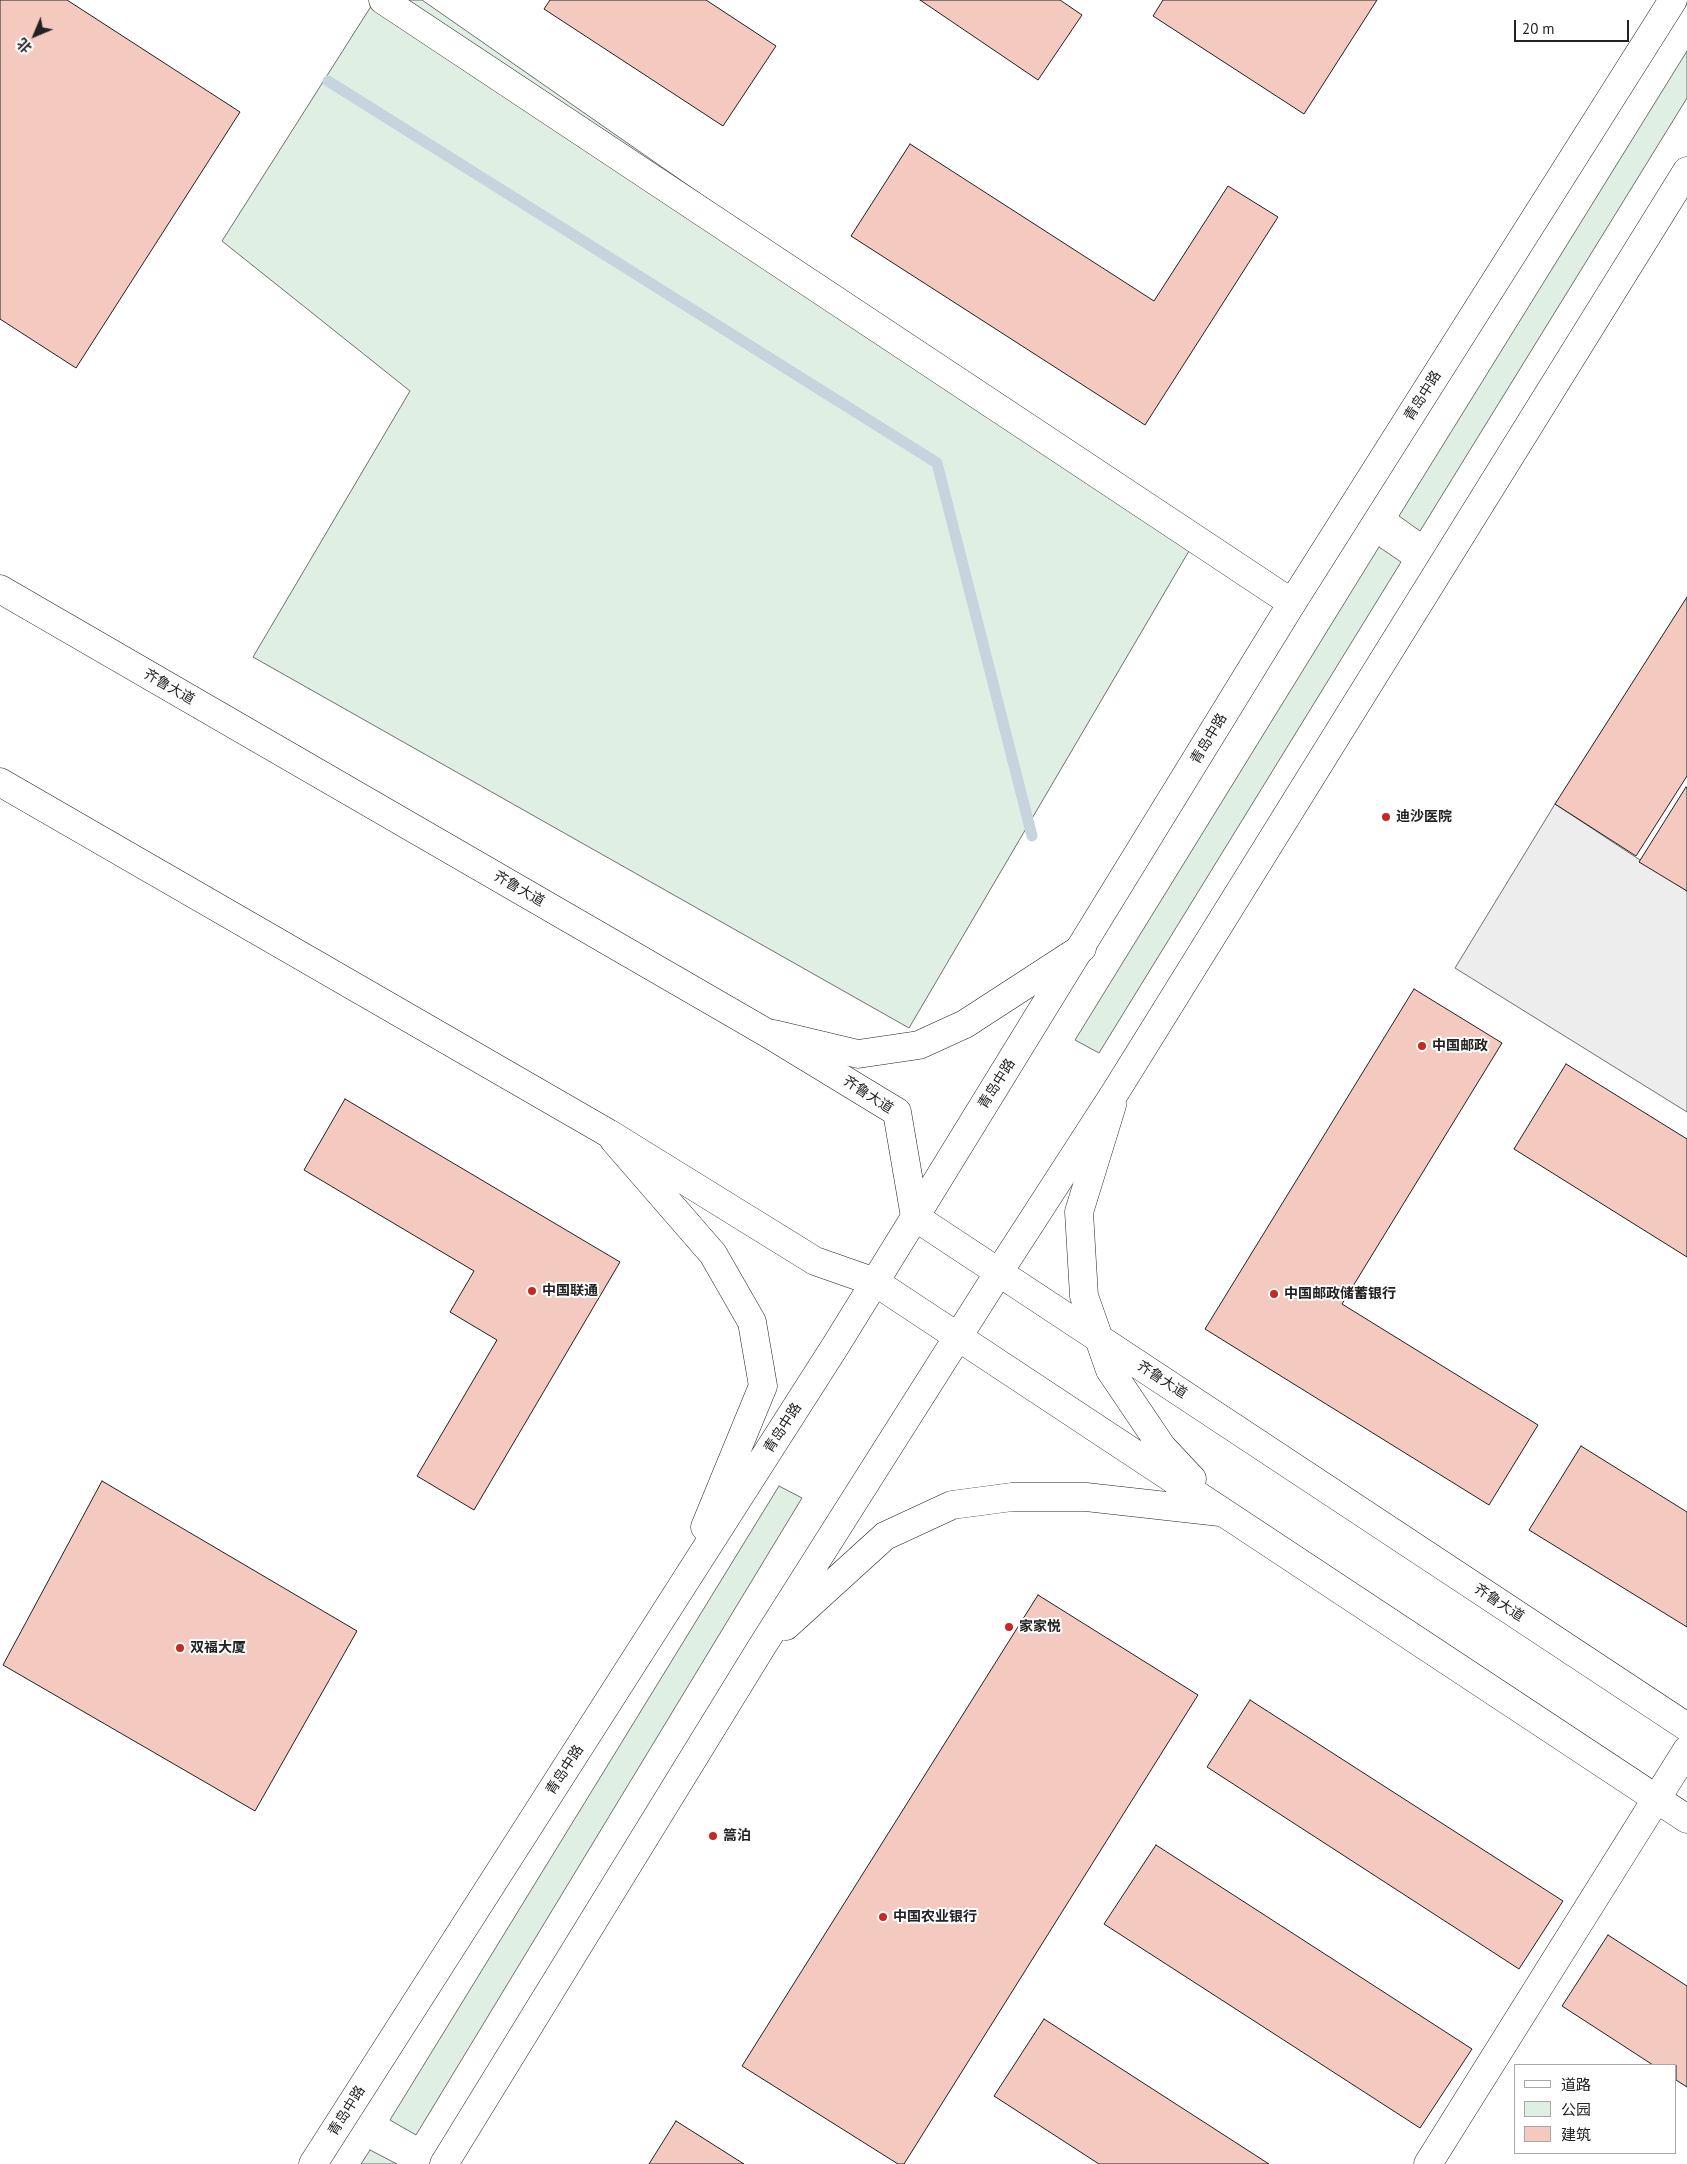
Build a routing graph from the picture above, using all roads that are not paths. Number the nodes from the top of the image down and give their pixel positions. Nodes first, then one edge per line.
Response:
1 (383, 0) edge
2 (1673, 0) edge
3 (1687, 171) edge
4 (0, 589) edge
5 (1292, 603) junction
6 (0, 782) edge
7 (1082, 948) junction
8 (767, 1033) junction
9 (1116, 1091) junction
10 (608, 1133) junction
11 (915, 1217) junction
12 (998, 1272) junction
13 (875, 1282) junction
14 (957, 1337) junction
15 (1098, 1338) junction
16 (1224, 1513) junction
17 (677, 1594) junction
18 (761, 1648) junction
19 (1687, 1727) edge
20 (1687, 1750) edge
21 (1656, 1798) junction
22 (1687, 1819) edge
23 (313, 2164) edge
24 (444, 2164) edge
25 (1428, 2164) edge

1 - 5 main road
2 - 5 main road, 青岛中路
3 - 9 main road
4 - 8 main road, 齐鲁大道
5 - 7 main road, 青岛中路
6 - 10 main road
7 - 8 main road
7 - 11 main road, 青岛中路
8 - 11 main road, 齐鲁大道
9 - 12 main road
9 - 15 main road
10 - 13 main road
10 - 17 main road
11 - 12 main road, 齐鲁大道
11 - 13 main road, 青岛中路
12 - 14 main road
12 - 15 main road, 齐鲁大道
13 - 14 main road
13 - 17 main road, 青岛中路
14 - 16 main road
14 - 18 main road
15 - 16 main road
15 - 19 main road, 齐鲁大道
16 - 18 main road
16 - 21 main road
17 - 23 main road, 青岛中路
18 - 24 main road
20 - 21 main road
21 - 22 main road
21 - 25 main road

